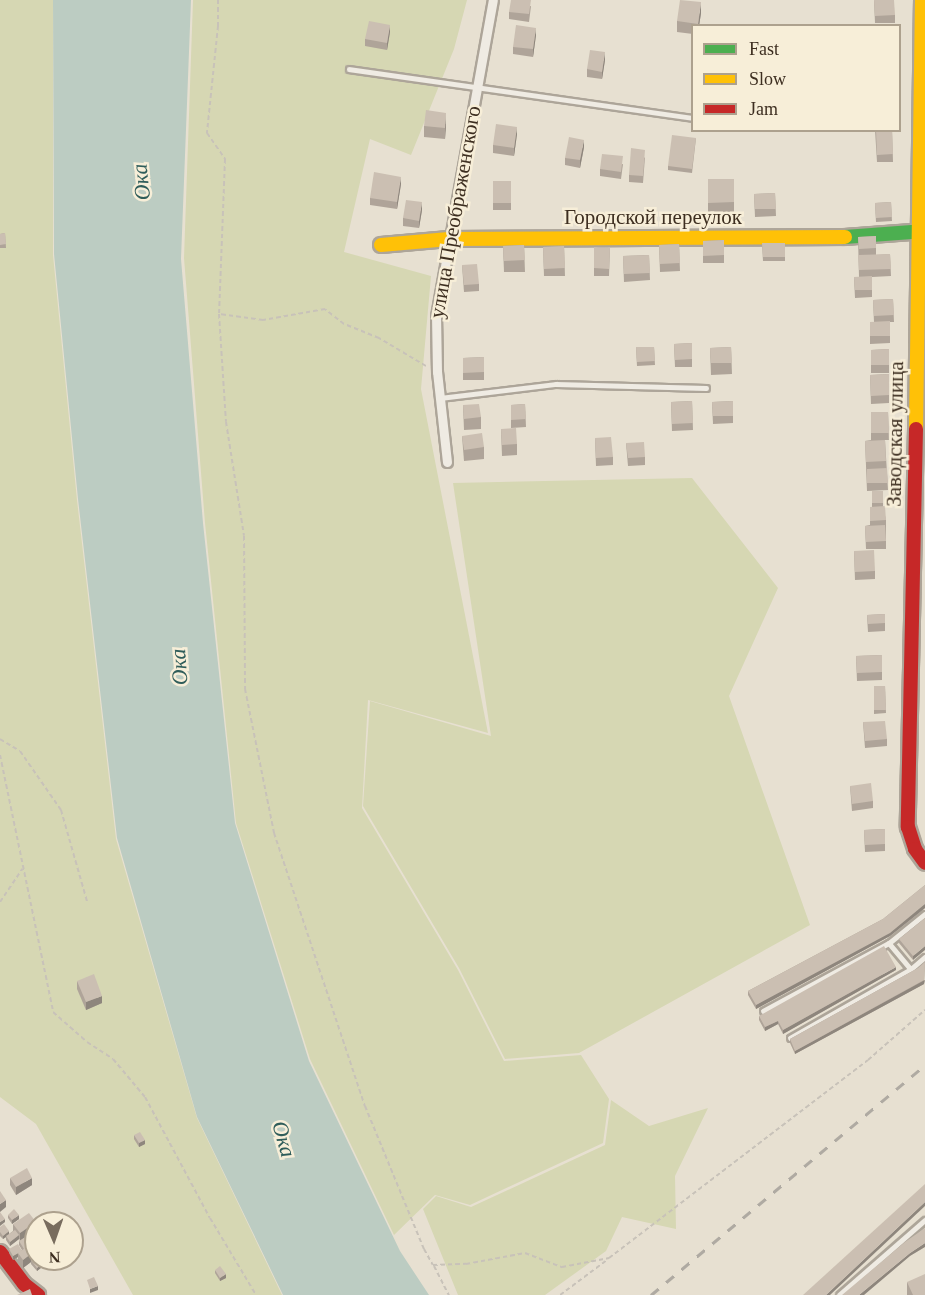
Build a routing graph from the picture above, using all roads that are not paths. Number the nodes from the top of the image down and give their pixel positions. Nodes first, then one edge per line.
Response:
1 (493, 0) edge
2 (922, 0) edge
3 (349, 69) dead end
4 (477, 88) junction
5 (691, 118) edge
6 (922, 231) edge
7 (449, 239) junction
8 (381, 245) dead end
9 (706, 388) dead end
10 (440, 398) junction
11 (447, 462) dead end
12 (925, 863) edge
13 (925, 914) edge
14 (889, 943) junction
15 (925, 957) edge
16 (911, 969) junction
17 (764, 1011) edge
18 (790, 1038) edge
19 (925, 1220) edge
20 (0, 1252) edge
21 (38, 1295) edge
22 (839, 1295) edge

1 - 4 street, улица Преображенского
2 - 6 street, Заводская улица
3 - 4 lane
4 - 5 lane
4 - 7 street, улица Преображенского
6 - 7 street, Городской переулок
6 - 12 street, Заводская улица
7 - 8 street, Городской переулок
7 - 10 street, улица Преображенского
9 - 10 lane
10 - 11 street, улица Преображенского
13 - 14 lane
14 - 16 lane
14 - 17 lane
15 - 16 lane
16 - 18 lane
19 - 22 lane
20 - 21 street

